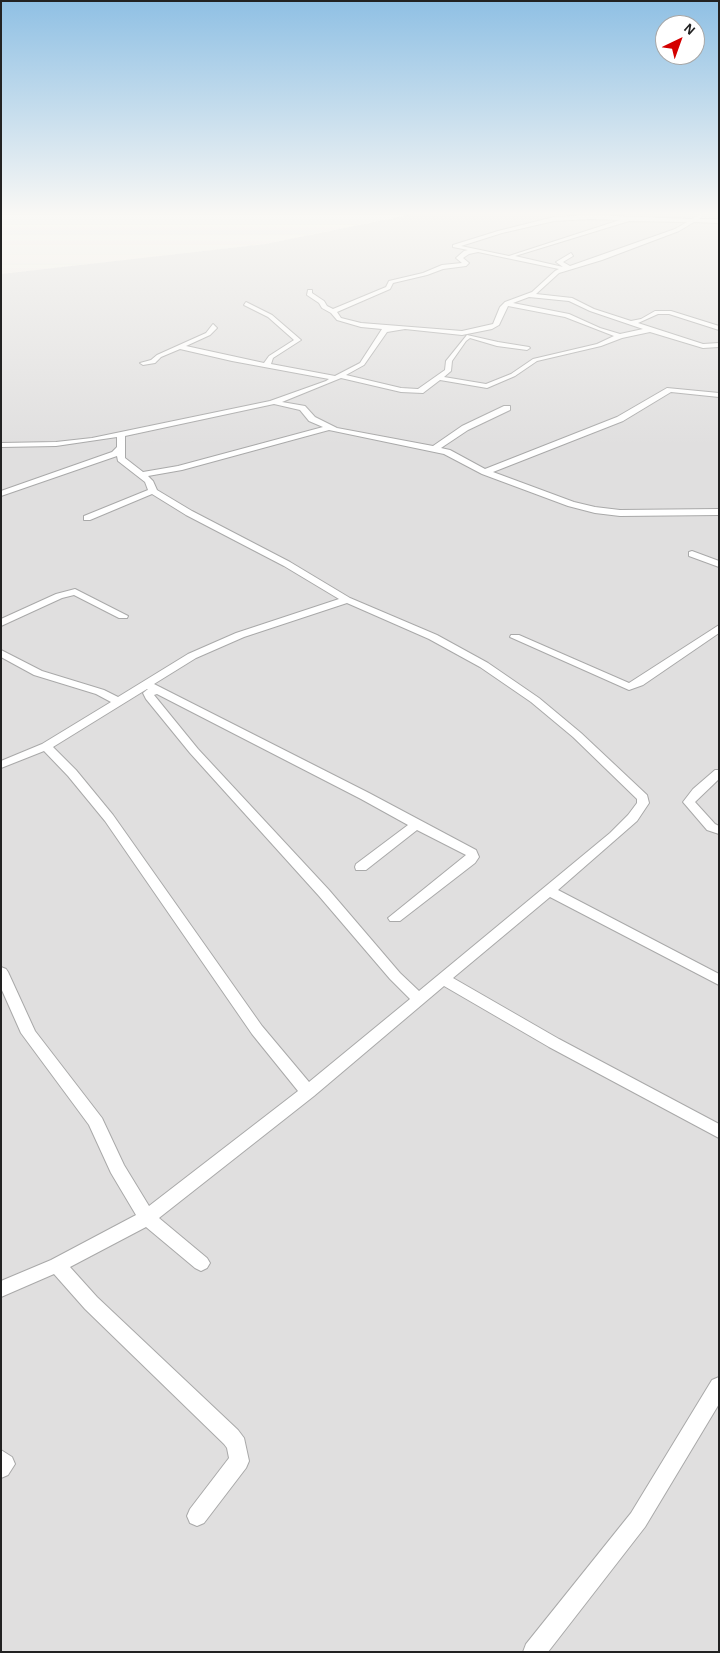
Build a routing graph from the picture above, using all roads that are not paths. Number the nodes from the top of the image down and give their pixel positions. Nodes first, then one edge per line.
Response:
1 (310, 292) edge
2 (380, 292) edge
3 (532, 292) edge
4 (529, 295) junction
5 (507, 303) junction
6 (246, 304) dead end
7 (333, 312) junction
8 (632, 323) junction
9 (213, 326) dead end
10 (718, 326) edge
11 (390, 328) junction
12 (650, 330) junction
13 (469, 334) junction
14 (620, 336) junction
15 (719, 345) edge
16 (180, 347) junction
17 (527, 348) dead end
18 (143, 363) dead end
19 (268, 365) junction
20 (339, 377) junction
21 (438, 378) junction
22 (719, 396) edge
23 (273, 402) junction
24 (507, 408) dead end
25 (328, 428) junction
26 (121, 435) junction
27 (1, 445) edge
28 (121, 446) junction
29 (434, 449) junction
30 (485, 472) junction
31 (141, 475) junction
32 (153, 491) junction
33 (1, 494) edge
34 (715, 512) edge
35 (87, 518) dead end
36 (692, 554) dead end
37 (719, 564) edge
38 (347, 600) junction
39 (123, 616) dead end
40 (1, 623) edge
41 (719, 628) edge
42 (515, 637) dead end
43 (1, 653) edge
44 (146, 684) junction
45 (158, 690) junction
46 (118, 701) junction
47 (46, 746) junction
48 (1, 765) edge
49 (719, 773) edge
50 (416, 825) junction
51 (719, 830) edge
52 (361, 867) dead end
53 (548, 890) junction
54 (395, 918) dead end
55 (1, 972) edge
56 (444, 979) junction
57 (719, 980) edge
58 (419, 999) junction
59 (308, 1092) junction
60 (719, 1132) edge
61 (147, 1218) junction
62 (201, 1264) dead end
63 (57, 1265) junction
64 (1, 1289) edge
65 (717, 1392) edge
66 (1, 1460) edge
67 (1, 1468) edge
68 (197, 1516) dead end
69 (534, 1652) edge

1 - 7 street
2 - 7 street
3 - 4 street
4 - 5 street
4 - 8 street
5 - 13 street
5 - 14 street
6 - 19 street
7 - 11 street
8 - 10 street
8 - 12 street
9 - 16 street
11 - 13 street
11 - 20 street
12 - 14 street
12 - 15 street
13 - 17 street
13 - 21 street
14 - 21 street
16 - 18 street
16 - 19 street
19 - 20 street
20 - 21 street
20 - 23 street
22 - 30 street
23 - 25 street
23 - 26 street
24 - 29 street
25 - 29 street
25 - 31 street
26 - 27 street
26 - 28 street
28 - 31 street
28 - 33 street
29 - 30 street
30 - 34 street
31 - 32 street
32 - 35 street
32 - 38 street
36 - 37 street
38 - 44 street
38 - 53 street
39 - 40 street
41 - 42 street
43 - 46 street
44 - 45 street
44 - 46 street
45 - 50 street
45 - 58 street
46 - 47 street
47 - 48 street
47 - 59 street
49 - 51 street
50 - 52 street
50 - 54 street
53 - 56 street
53 - 57 street
55 - 61 street
56 - 58 street
56 - 60 street
58 - 59 street
59 - 61 street
61 - 62 street
61 - 63 street
63 - 64 street
63 - 68 street
65 - 69 street
66 - 67 street

